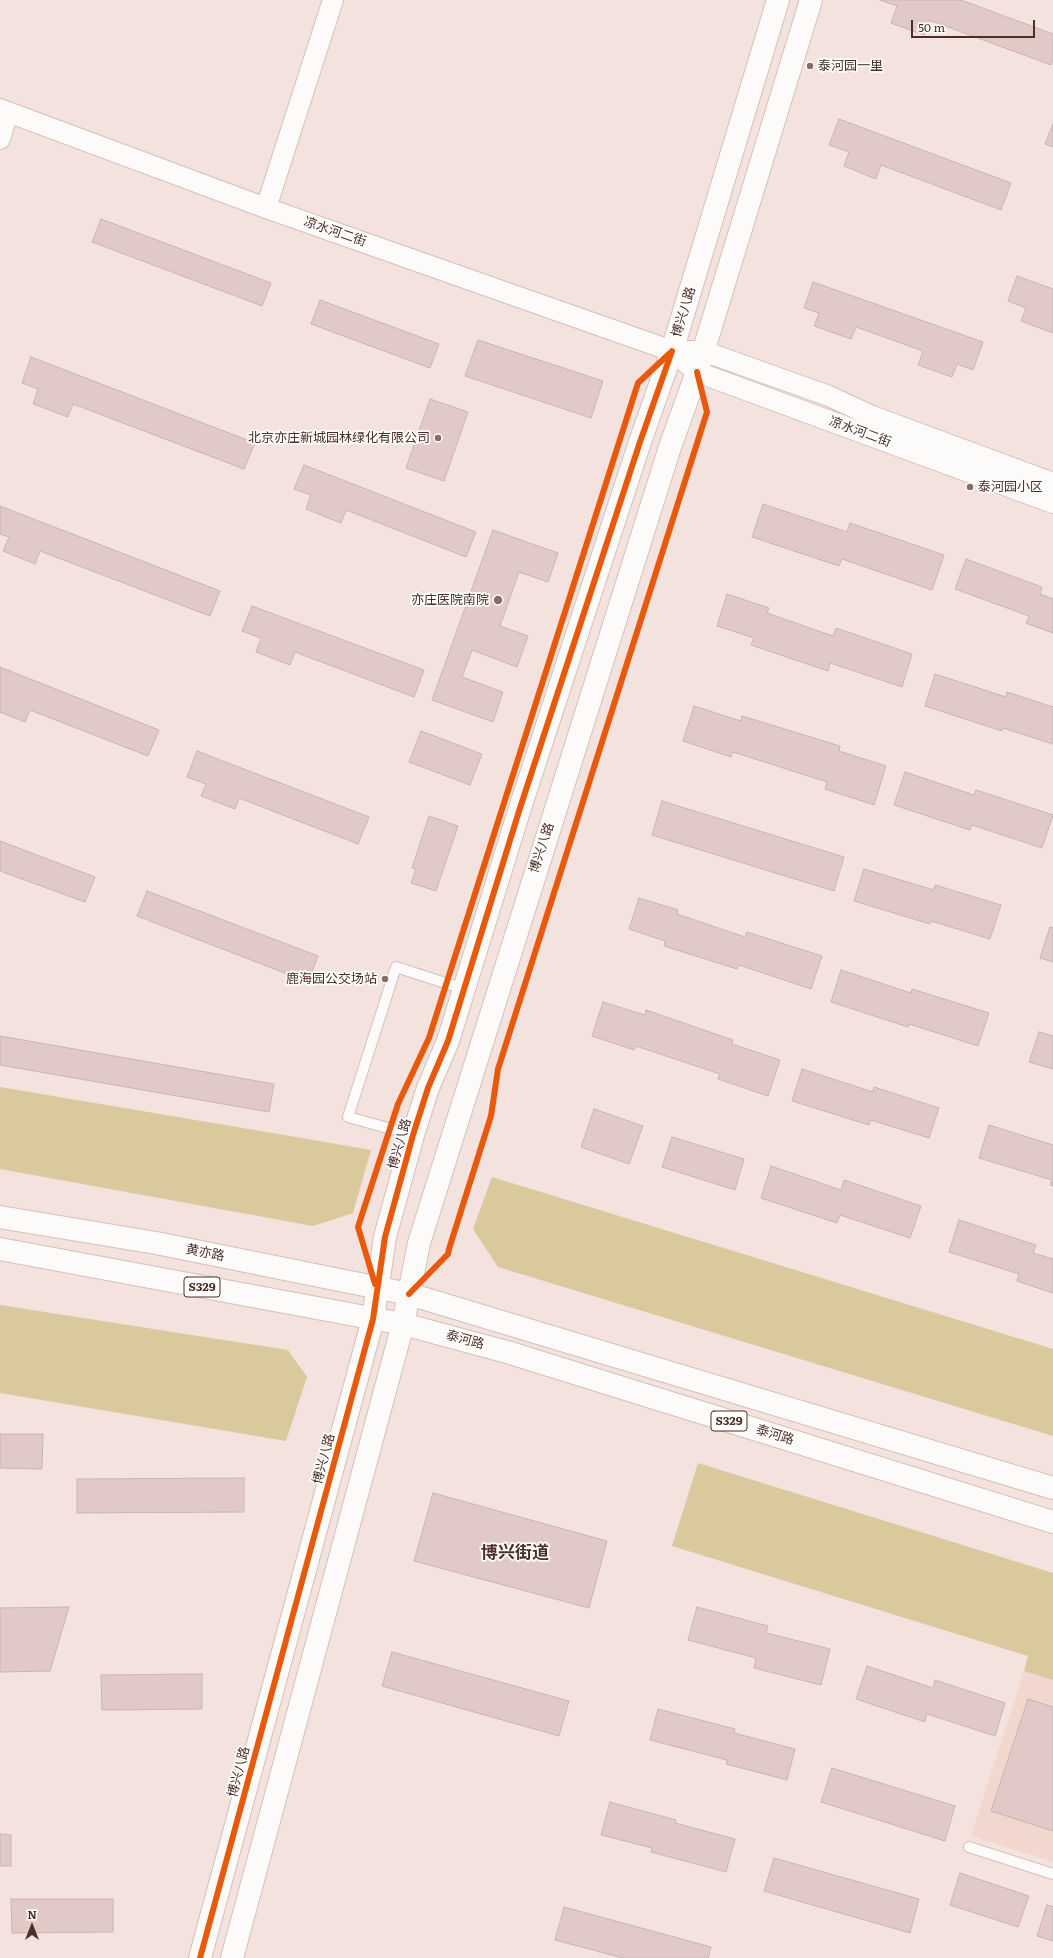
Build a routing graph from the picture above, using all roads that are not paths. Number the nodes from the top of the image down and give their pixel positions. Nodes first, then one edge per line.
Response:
1 (333, 0) edge
2 (778, 0) edge
3 (811, 0) edge
4 (4, 110) edge
5 (0, 139) edge
6 (266, 208) junction
7 (703, 351) junction
8 (672, 352) junction
9 (697, 372) junction
10 (1053, 483) edge
11 (1053, 503) edge
12 (464, 989) junction
13 (413, 1135) junction
14 (0, 1217) edge
15 (0, 1249) edge
16 (376, 1287) junction
17 (409, 1294) junction
18 (373, 1319) junction
19 (403, 1324) junction
20 (1053, 1488) edge
21 (1053, 1522) edge
22 (969, 1847) dead end
23 (1053, 1874) edge
24 (200, 1958) edge
25 (232, 1958) edge

1 - 6 street
2 - 8 street, 博兴八路
3 - 7 street, 博兴八路
4 - 5 street
4 - 6 street, 凉水河二街
6 - 8 street, 凉水河二街
7 - 8 street, 凉水河二街
7 - 9 street, 博兴八路
7 - 10 street, 凉水河二街
8 - 9 street, 凉水河二街
8 - 12 street, 博兴八路
9 - 11 street, 凉水河二街
9 - 17 street, 博兴八路
12 - 13 street, 博兴八路
12 - 13 lane
13 - 16 street, 博兴八路
14 - 16 street, 黄亦路 / S329
15 - 18 street, S329
16 - 17 street, 黄亦路 / S329
16 - 18 street, 博兴八路
17 - 19 street, 博兴八路
17 - 20 street, S329
18 - 19 street, S329
18 - 24 street, 博兴八路
19 - 21 street, 泰河路 / S329
19 - 25 street, 博兴八路
22 - 23 lane

